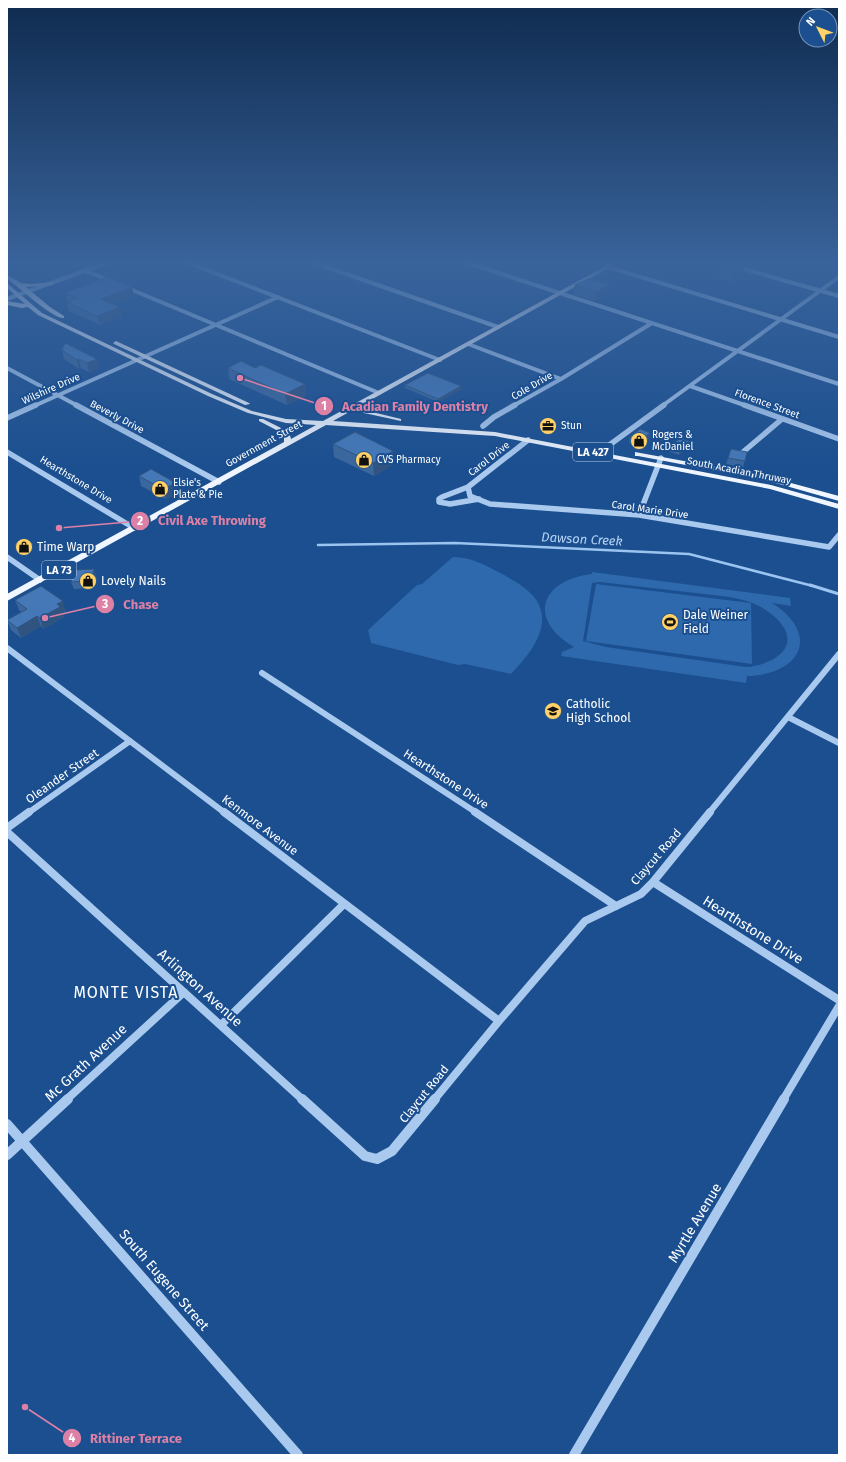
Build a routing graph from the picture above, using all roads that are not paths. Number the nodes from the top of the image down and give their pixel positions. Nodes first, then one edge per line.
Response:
1 (76, 331) edge
2 (92, 331) edge
3 (202, 331) edge
4 (231, 331) edge
5 (366, 331) edge
6 (491, 331) edge
7 (639, 331) edge
8 (677, 331) edge
9 (765, 331) edge
10 (823, 331) edge
11 (839, 336) edge
12 (468, 344) junction
13 (738, 351) junction
14 (145, 357) junction
15 (136, 360) junction
16 (440, 360) junction
17 (7, 368) edge
18 (562, 379) junction
19 (839, 384) edge
20 (690, 386) junction
21 (379, 393) junction
22 (57, 396) junction
23 (364, 401) junction
24 (250, 412) junction
25 (7, 418) edge
26 (334, 418) junction
27 (782, 419) junction
28 (399, 420) junction
29 (324, 424) junction
30 (483, 426) junction
31 (839, 439) edge
32 (528, 440) junction
33 (288, 444) junction
34 (7, 452) edge
35 (608, 452) junction
36 (742, 452) edge
37 (659, 462) junction
38 (219, 482) junction
39 (468, 487) junction
40 (470, 496) joint
41 (839, 499) edge
42 (479, 500) junction
43 (839, 507) edge
44 (639, 515) junction
45 (134, 528) junction
46 (839, 535) edge
47 (7, 557) edge
48 (40, 580) junction
49 (7, 598) edge
50 (7, 648) edge
51 (839, 654) edge
52 (262, 673) dead end
53 (788, 717) junction
54 (130, 741) junction
55 (839, 743) edge
56 (7, 828) edge
57 (7, 832) edge
58 (653, 882) junction
59 (344, 904) junction
60 (616, 906) junction
61 (184, 992) junction
62 (839, 1000) edge
63 (839, 1006) edge
64 (499, 1021) junction
65 (221, 1024) junction
66 (7, 1124) edge
67 (22, 1141) junction
68 (7, 1155) edge
69 (378, 1160) joint
70 (298, 1455) edge
71 (574, 1455) edge

1 - 15 main road, South Acadian Thruway / LA 427
2 - 14 main road, South Acadian Thruway
3 - 14 street, Wilshire Drive
4 - 21 street
5 - 16 street
6 - 12 main road, Government Street / LA 73
7 - 18 street, Cole Drive
8 - 13 street
9 - 13 street
10 - 11 street
12 - 16 main road, Government Street / LA 73
12 - 18 street
13 - 19 street
13 - 20 street
14 - 15 street, Wilshire Drive
14 - 26 main road, South Acadian Thruway
15 - 22 street, Wilshire Drive
15 - 24 main road, South Acadian Thruway / LA 427
16 - 21 main road, Government Street / LA 73
17 - 22 street, Beverly Drive
18 - 30 street, Cole Drive
20 - 27 street, Florence Street
20 - 35 street
21 - 23 main road, Government Street / LA 73
22 - 25 street, Wilshire Drive
22 - 38 street, Beverly Drive
23 - 26 main road, Government Street / LA 73
23 - 28 main road
24 - 29 main road, South Acadian Thruway / LA 427
24 - 33 main road
26 - 28 main road, South Acadian Thruway / LA 427
26 - 29 main road, Government Street / LA 73
27 - 31 street, Florence Street
27 - 36 street
28 - 30 main road, South Acadian Thruway / LA 427
29 - 32 main road, South Acadian Thruway / LA 427
29 - 33 main road, Government Street / LA 73
30 - 35 main road, South Acadian Thruway / LA 427
32 - 35 main road, South Acadian Thruway / LA 427
32 - 39 street, Carol Drive
33 - 38 main road, Government Street / LA 73
34 - 45 street, Hearthstone Drive
35 - 37 main road, South Acadian Thruway / LA 427
37 - 41 main road, South Acadian Thruway / LA 427
37 - 43 main road, South Acadian Thruway / LA 427
37 - 44 street
38 - 45 main road, Government Street / LA 73
39 - 40 street, Carol Drive
39 - 42 street
40 - 42 street, Carol Marie Drive
42 - 44 street, Carol Marie Drive
44 - 46 street, Carol Marie Drive
45 - 48 main road, Government Street / LA 73
47 - 48 street
48 - 49 main road, Government Street / LA 73
50 - 54 street, Kenmore Avenue
51 - 53 street, Claycut Road
52 - 60 street, Hearthstone Drive
53 - 55 street
53 - 58 street, Claycut Road
54 - 56 street, Oleander Street
54 - 59 street, Kenmore Avenue
57 - 61 street, Arlington Avenue
58 - 60 street, Claycut Road
58 - 62 street, Hearthstone Drive
59 - 64 street, Kenmore Avenue
59 - 65 street
60 - 64 street, Claycut Road
61 - 65 street, Arlington Avenue
61 - 67 street, Mc Grath Avenue
63 - 71 street, Myrtle Avenue
64 - 69 street, Claycut Road
65 - 69 street, Arlington Avenue
66 - 67 street, South Eugene Street
67 - 68 street, Mc Grath Avenue
67 - 70 street, South Eugene Street

